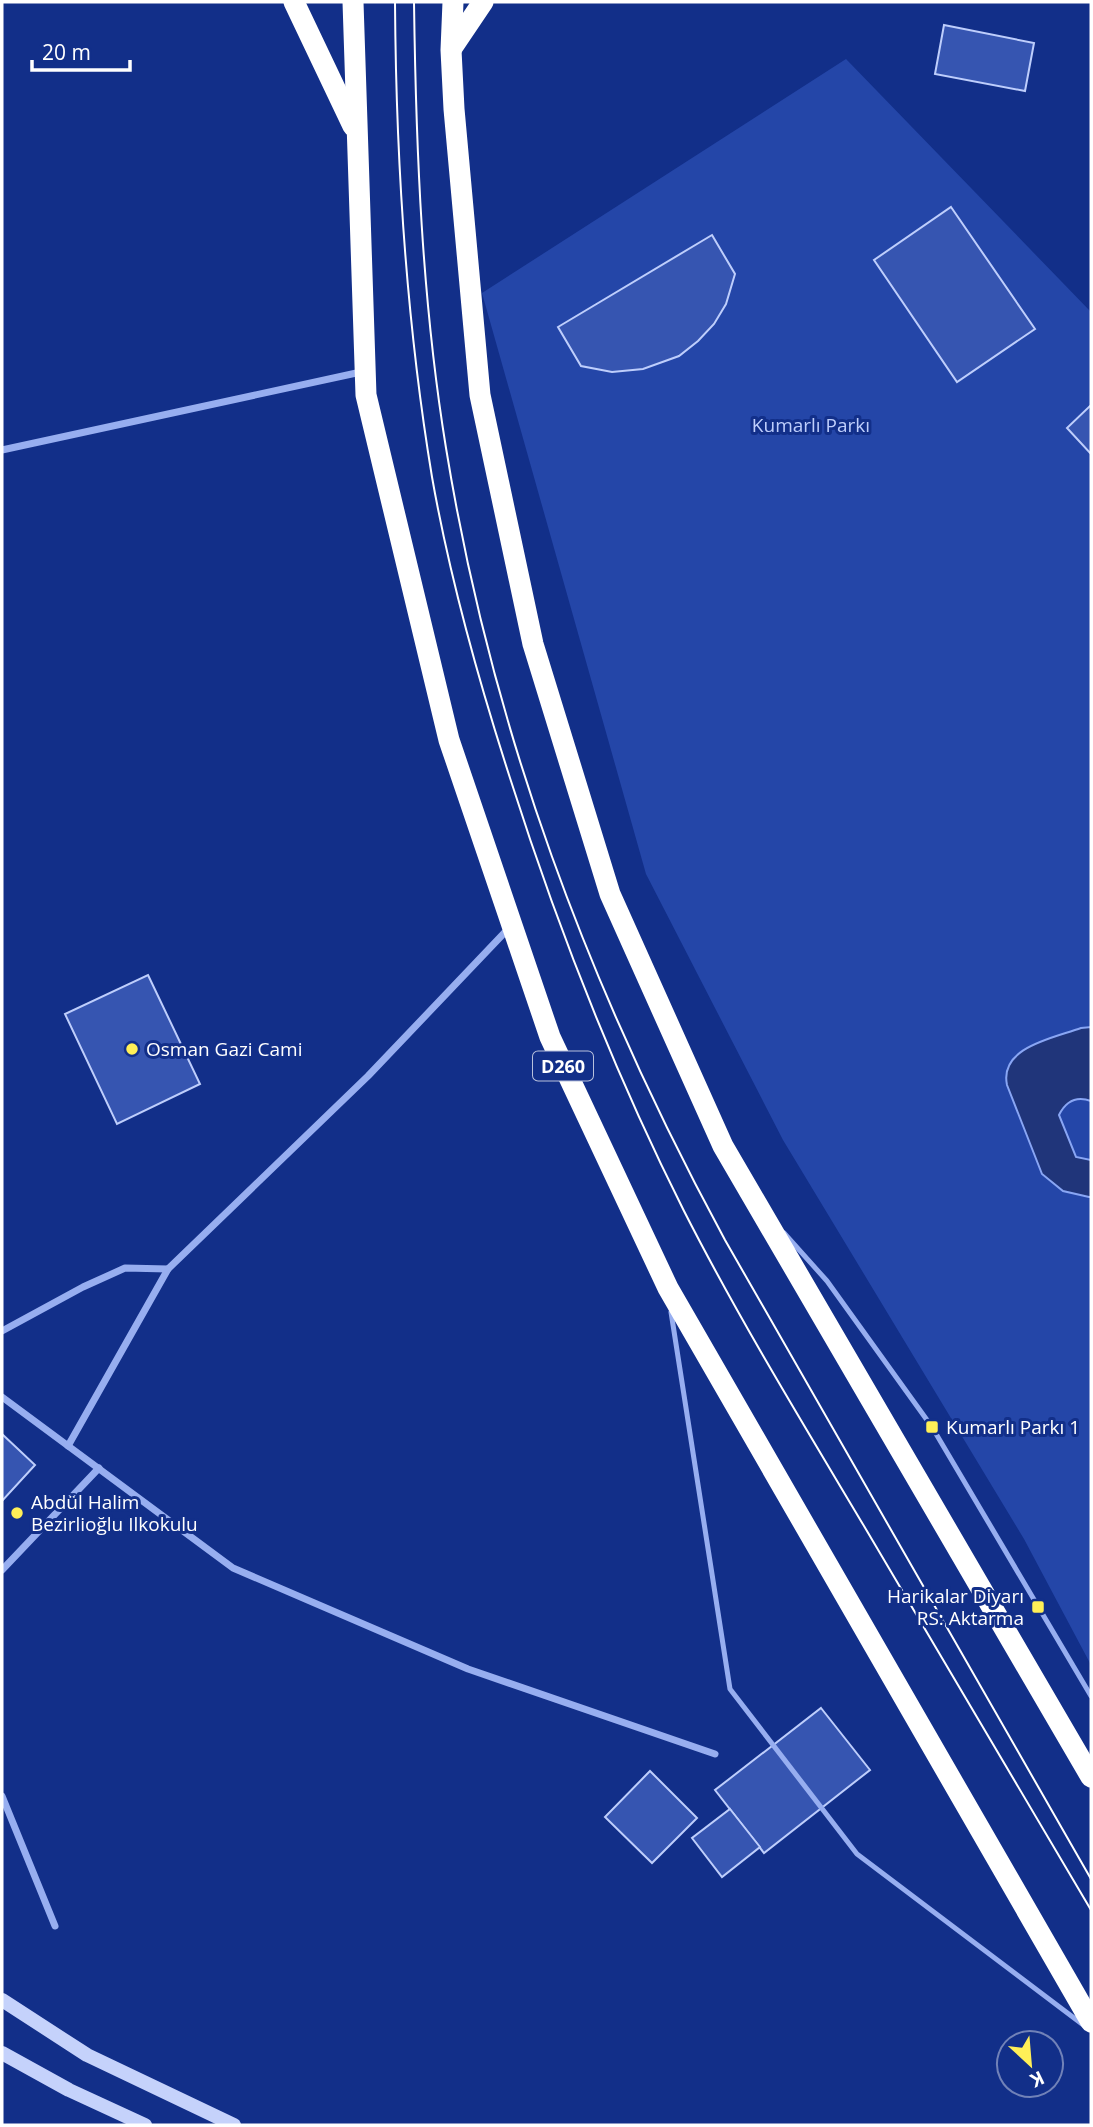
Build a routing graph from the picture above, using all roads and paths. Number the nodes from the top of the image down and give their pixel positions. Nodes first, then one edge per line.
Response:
1 (294, 2) edge
2 (353, 2) edge
3 (453, 2) edge
4 (483, 2) edge
5 (451, 50) junction
6 (357, 135) junction
7 (366, 371) junction
8 (2, 450) edge
9 (512, 925) junction
10 (755, 1200) junction
11 (168, 1269) junction
12 (668, 1288) junction
13 (2, 1331) edge
14 (2, 1396) edge
15 (68, 1446) junction
16 (99, 1468) junction
17 (2, 1570) edge
18 (1091, 1696) edge
19 (715, 1754) dead end
20 (1091, 1777) edge
21 (2, 1796) edge
22 (55, 1926) dead end
23 (2, 2000) edge
24 (1091, 2022) edge
25 (1091, 2031) edge
26 (2, 2053) edge
27 (145, 2125) edge
28 (234, 2125) edge

1 - 6 highway
2 - 6 highway, D260
3 - 5 highway
4 - 5 highway
5 - 10 highway
6 - 7 highway, D260
7 - 8 street
7 - 9 highway, D260
9 - 11 street
9 - 12 highway, D260
10 - 18 lane
10 - 20 highway
11 - 13 street
11 - 15 street
12 - 24 highway, D260
12 - 25 lane
14 - 15 street
15 - 16 street
16 - 17 street
16 - 19 street
21 - 22 street
23 - 28 street
26 - 27 street

